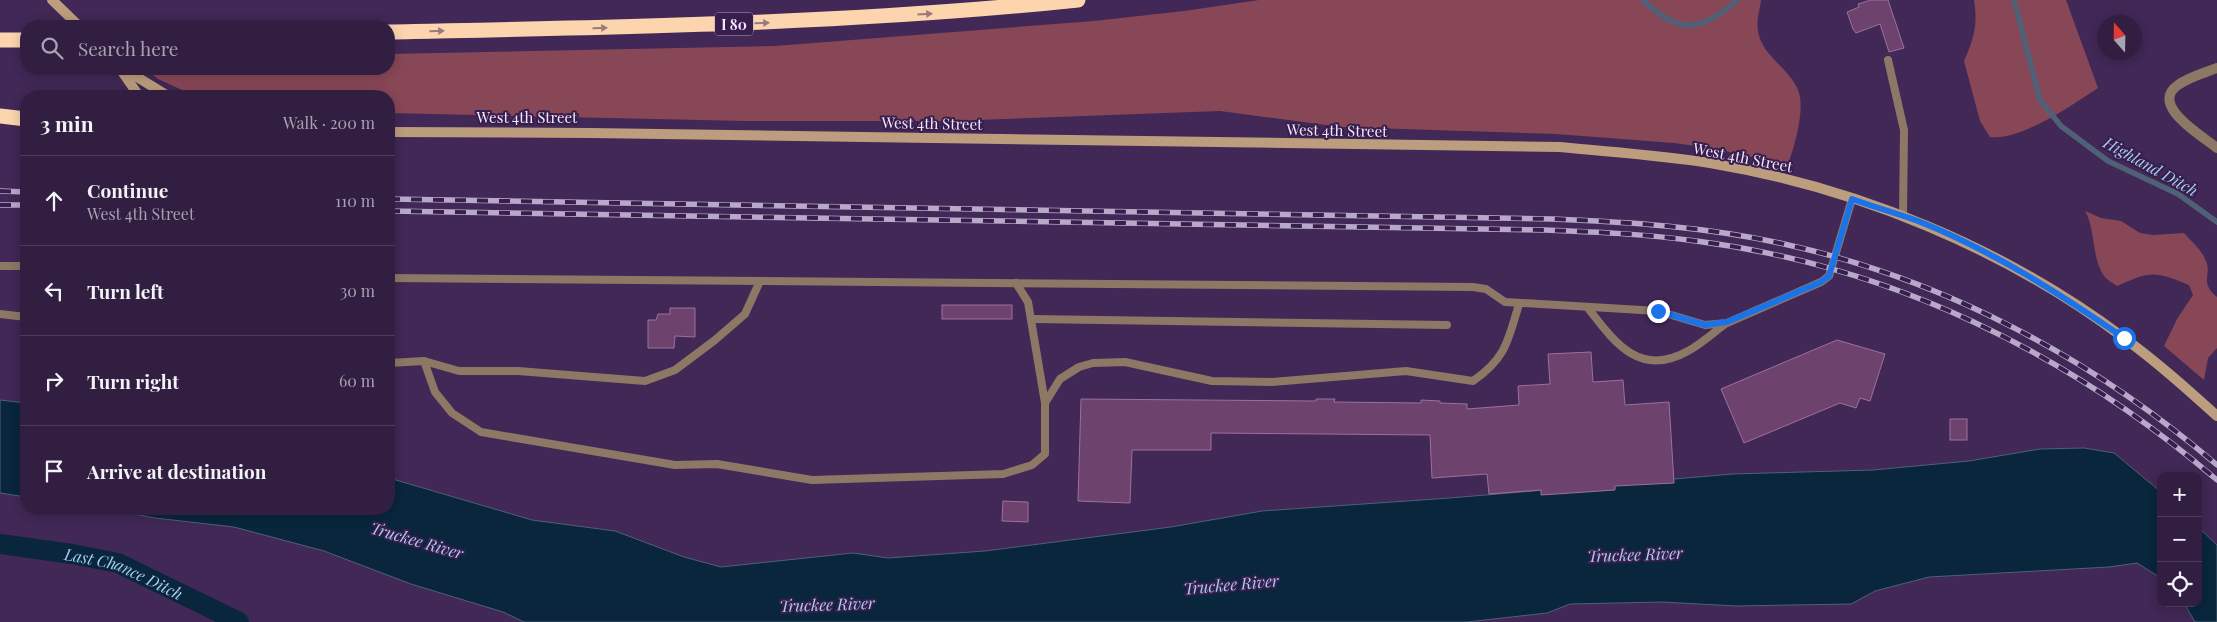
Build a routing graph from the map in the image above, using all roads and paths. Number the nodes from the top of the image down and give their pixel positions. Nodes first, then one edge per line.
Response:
1 (52, 0) edge
2 (1078, 0) edge
3 (73, 20) edge
4 (395, 32) edge
5 (5, 40) edge
6 (20, 40) edge
7 (1888, 60) dead end
8 (2217, 68) edge
9 (124, 75) edge
10 (134, 75) edge
11 (135, 90) edge
12 (158, 90) edge
13 (0, 116) edge
14 (20, 118) edge
15 (395, 132) edge
16 (2217, 148) edge
17 (1852, 199) junction
18 (1903, 216) junction
19 (0, 266) edge
20 (20, 266) edge
21 (395, 278) edge
22 (760, 281) junction
23 (1016, 283) junction
24 (1519, 304) junction
25 (1588, 308) junction
26 (0, 314) edge
27 (20, 316) edge
28 (1032, 319) junction
29 (1727, 322) junction
30 (1446, 325) dead end
31 (424, 361) junction
32 (395, 363) edge
33 (1045, 403) junction
34 (2217, 416) edge

1 - 3 main road
4 -> 2 highway, I 80
5 - 6 highway
7 - 18 lane
8 - 16 street
9 - 11 main road
10 - 12 main road
13 - 14 highway
15 - 17 main road, West 4th Street
17 - 18 main road, West 4th Street
17 - 29 lane
18 - 34 main road, West 4th Street
19 - 20 lane
21 - 22 lane
22 - 23 lane
22 - 31 lane
23 - 24 lane
23 - 28 lane
24 - 25 lane
24 - 33 lane
25 - 29 lane
25 - 29 lane
26 - 27 lane
28 - 30 lane
28 - 33 lane
31 - 32 lane
31 - 33 lane

